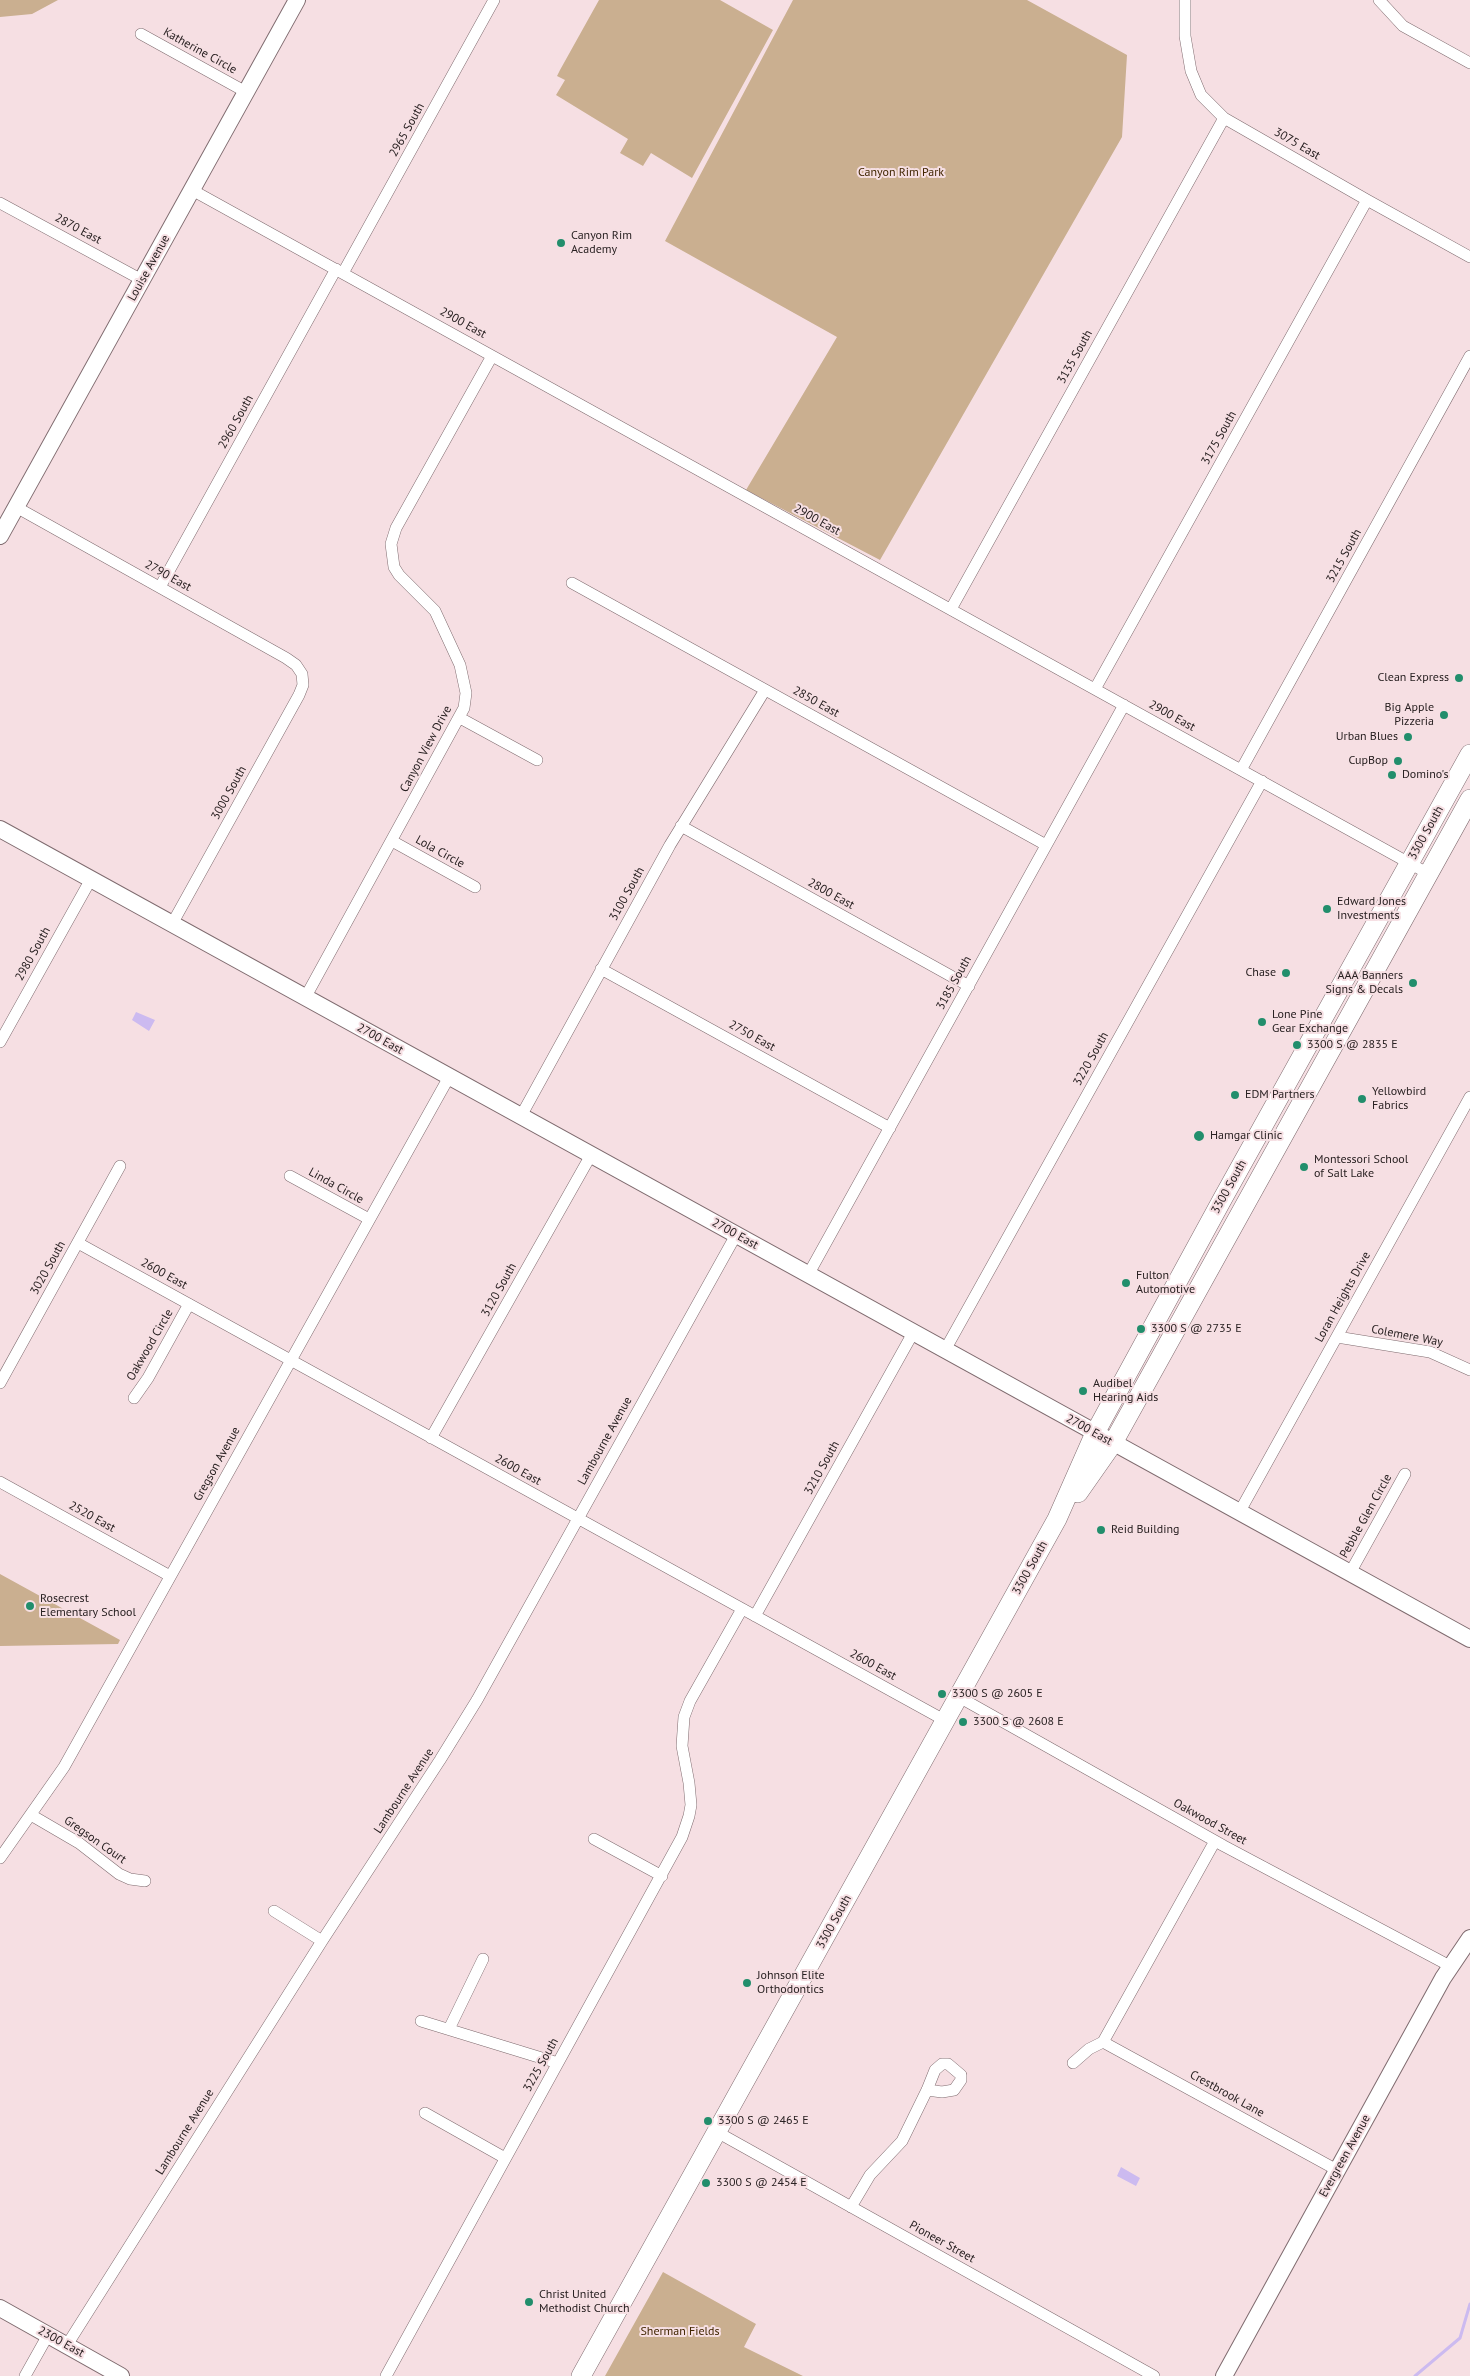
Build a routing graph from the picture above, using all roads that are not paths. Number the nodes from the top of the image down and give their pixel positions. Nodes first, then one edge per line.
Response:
1 (297, 0) edge
2 (494, 0) edge
3 (1185, 0) edge
4 (1379, 0) edge
5 (141, 34) dead end
6 (1470, 63) edge
7 (246, 92) junction
8 (1224, 118) junction
9 (192, 190) junction
10 (1366, 200) junction
11 (0, 203) edge
12 (1470, 257) edge
13 (340, 271) junction
14 (142, 280) junction
15 (492, 356) junction
16 (1470, 356) edge
17 (16, 507) junction
18 (0, 536) edge
19 (572, 583) dead end
20 (160, 587) junction
21 (951, 609) junction
22 (302, 674) joint
23 (1095, 689) junction
24 (765, 690) junction
25 (1124, 705) junction
26 (460, 718) junction
27 (1470, 754) edge
28 (537, 760) dead end
29 (1241, 770) junction
30 (1262, 781) junction
31 (1470, 799) edge
32 (681, 826) junction
33 (0, 829) edge
34 (392, 841) junction
35 (1046, 845) junction
36 (1409, 863) junction
37 (1429, 874) junction
38 (90, 879) junction
39 (475, 887) dead end
40 (172, 924) junction
41 (601, 968) junction
42 (969, 986) junction
43 (305, 998) junction
44 (0, 1042) edge
45 (449, 1077) junction
46 (1470, 1097) edge
47 (521, 1116) junction
48 (890, 1128) junction
49 (591, 1155) junction
50 (120, 1166) dead end
51 (290, 1176) dead end
52 (369, 1220) junction
53 (736, 1235) junction
54 (78, 1243) junction
55 (808, 1275) junction
56 (190, 1304) junction
57 (913, 1333) junction
58 (1337, 1337) junction
59 (945, 1350) junction
60 (291, 1360) junction
61 (1470, 1370) edge
62 (0, 1383) edge
63 (134, 1398) dead end
64 (1095, 1433) junction
65 (432, 1438) junction
66 (1113, 1443) junction
67 (1406, 1474) dead end
68 (0, 1482) edge
69 (1240, 1511) junction
70 (578, 1518) junction
71 (1057, 1520) junction
72 (1350, 1572) junction
73 (170, 1576) junction
74 (742, 1609) junction
75 (755, 1616) junction
76 (1470, 1639) edge
77 (958, 1697) junction
78 (946, 1721) junction
79 (32, 1815) junction
80 (594, 1839) dead end
81 (1215, 1841) junction
82 (0, 1858) edge
83 (662, 1876) junction
84 (145, 1882) dead end
85 (274, 1911) dead end
86 (1470, 1938) edge
87 (322, 1941) junction
88 (484, 1959) dead end
89 (1450, 1966) junction
90 (421, 2021) dead end
91 (449, 2030) junction
92 (1103, 2042) junction
93 (558, 2063) junction
94 (1073, 2063) dead end
95 (927, 2090) dead end
96 (425, 2114) dead end
97 (717, 2132) junction
98 (505, 2158) junction
99 (1337, 2170) junction
100 (851, 2207) junction
101 (0, 2308) edge
102 (48, 2335) junction
103 (66, 2345) junction
104 (25, 2376) edge
105 (121, 2376) edge
106 (386, 2376) edge
107 (581, 2376) edge
108 (1154, 2376) edge
109 (1224, 2376) edge

1 - 7 street, Louise Avenue
2 - 13 street, 2965 South
3 - 8 street, 3075 East
4 - 6 street
5 - 7 street, Katherine Circle
7 - 9 street, Louise Avenue
8 - 10 street, 3075 East
8 - 21 street, 3135 South
9 - 13 street, 2900 East
9 - 14 street, Louise Avenue
10 - 12 street, 3075 East
10 - 23 street, 3175 South
11 - 14 street, 2870 East
13 - 15 street, 2900 East
13 - 20 street, 2960 South
14 - 17 street, Louise Avenue
15 - 21 street, 2900 East
15 - 26 street, Canyon View Drive
16 - 29 street, 3215 South
17 - 18 street, Louise Avenue
17 - 20 street, 2790 East
19 - 24 street, 2850 East
20 - 22 street, 2790 East
21 - 23 street, 2900 East
22 - 40 street, 3000 South
23 - 25 street, 2900 East
24 - 32 street, 3100 South
24 - 35 street, 2850 East
25 - 29 street, 2900 East
25 - 35 street, 3185 South
26 - 28 street
26 - 34 street, Canyon View Drive
27 - 36 main road, 3300 South
29 - 30 street, 2900 East
30 - 36 street, 2900 East
30 - 59 street, 3220 South
31 - 37 main road, 3300 South
32 - 41 street, 3100 South
32 - 42 street, 2800 East
33 - 38 street, 2700 East
34 - 39 street, Lola Circle
34 - 43 street, Canyon View Drive
35 - 42 street, 3185 South
36 - 37 street, 2900 East
36 - 64 main road, 3300 South
37 - 66 main road, 3300 South
38 - 40 street, 2700 East
38 - 44 street, 2980 South
40 - 43 street, 2700 East
41 - 47 street, 3100 South
41 - 48 street, 2750 East
42 - 48 street, 3185 South
43 - 45 street, 2700 East
45 - 47 street, 2700 East
45 - 52 street, Gregson Avenue
46 - 58 street, Loran Heights Drive
47 - 49 street, 2700 East
48 - 55 street, 3185 South
49 - 53 street, 2700 East
49 - 65 street, 3120 South
50 - 54 street, 3020 South
51 - 52 street, Linda Circle
52 - 60 street, Gregson Avenue
53 - 55 street, 2700 East
53 - 70 street, Lambourne Avenue
54 - 56 street, 2600 East
54 - 62 street, 3020 South
55 - 57 street, 2700 East
56 - 60 street, 2600 East
56 - 63 street, Oakwood Circle
57 - 59 street, 2700 East
57 - 75 street, 3210 South
58 - 61 street, Colemere Way
58 - 69 street, Loran Heights Drive
59 - 64 street, 2700 East
60 - 65 street, 2600 East
60 - 73 street, Gregson Avenue
64 - 66 street, 2700 East
64 - 71 main road, 3300 South
65 - 70 street, 2600 East
66 - 69 street, 2700 East
66 - 71 main road, 3300 South
67 - 72 street, Pebble Glen Circle
68 - 73 street, 2520 East
69 - 72 street, 2700 East
70 - 74 street, 2600 East
70 - 87 street, Lambourne Avenue
71 - 77 main road, 3300 South
72 - 76 street, 2700 East
73 - 79 street, Gregson Avenue
74 - 75 street, 2600 East
74 - 83 street, 3225 South
75 - 78 street, 2600 East
77 - 78 main road, 3300 South
77 - 81 street, Oakwood Street
78 - 97 main road, 3300 South
79 - 82 street, Gregson Avenue
79 - 84 street, Gregson Court
80 - 83 street
81 - 89 street, Oakwood Street
81 - 92 street
83 - 93 street, 3225 South
85 - 87 street
86 - 89 street, Evergreen Avenue
87 - 103 street, Lambourne Avenue
88 - 91 street
89 - 99 street, Evergreen Avenue
90 - 91 street
91 - 93 street
92 - 94 street
92 - 99 street, Crestbrook Lane
93 - 98 street, 3225 South
95 - 100 street
96 - 98 street
97 - 100 street, Pioneer Street
97 - 107 main road, 3300 South
98 - 106 street, 3225 South
99 - 109 street, Evergreen Avenue
100 - 108 street, Pioneer Street
101 - 102 street, 2300 East
102 - 103 street, 2300 East
102 - 104 street
103 - 105 street, 2300 East

